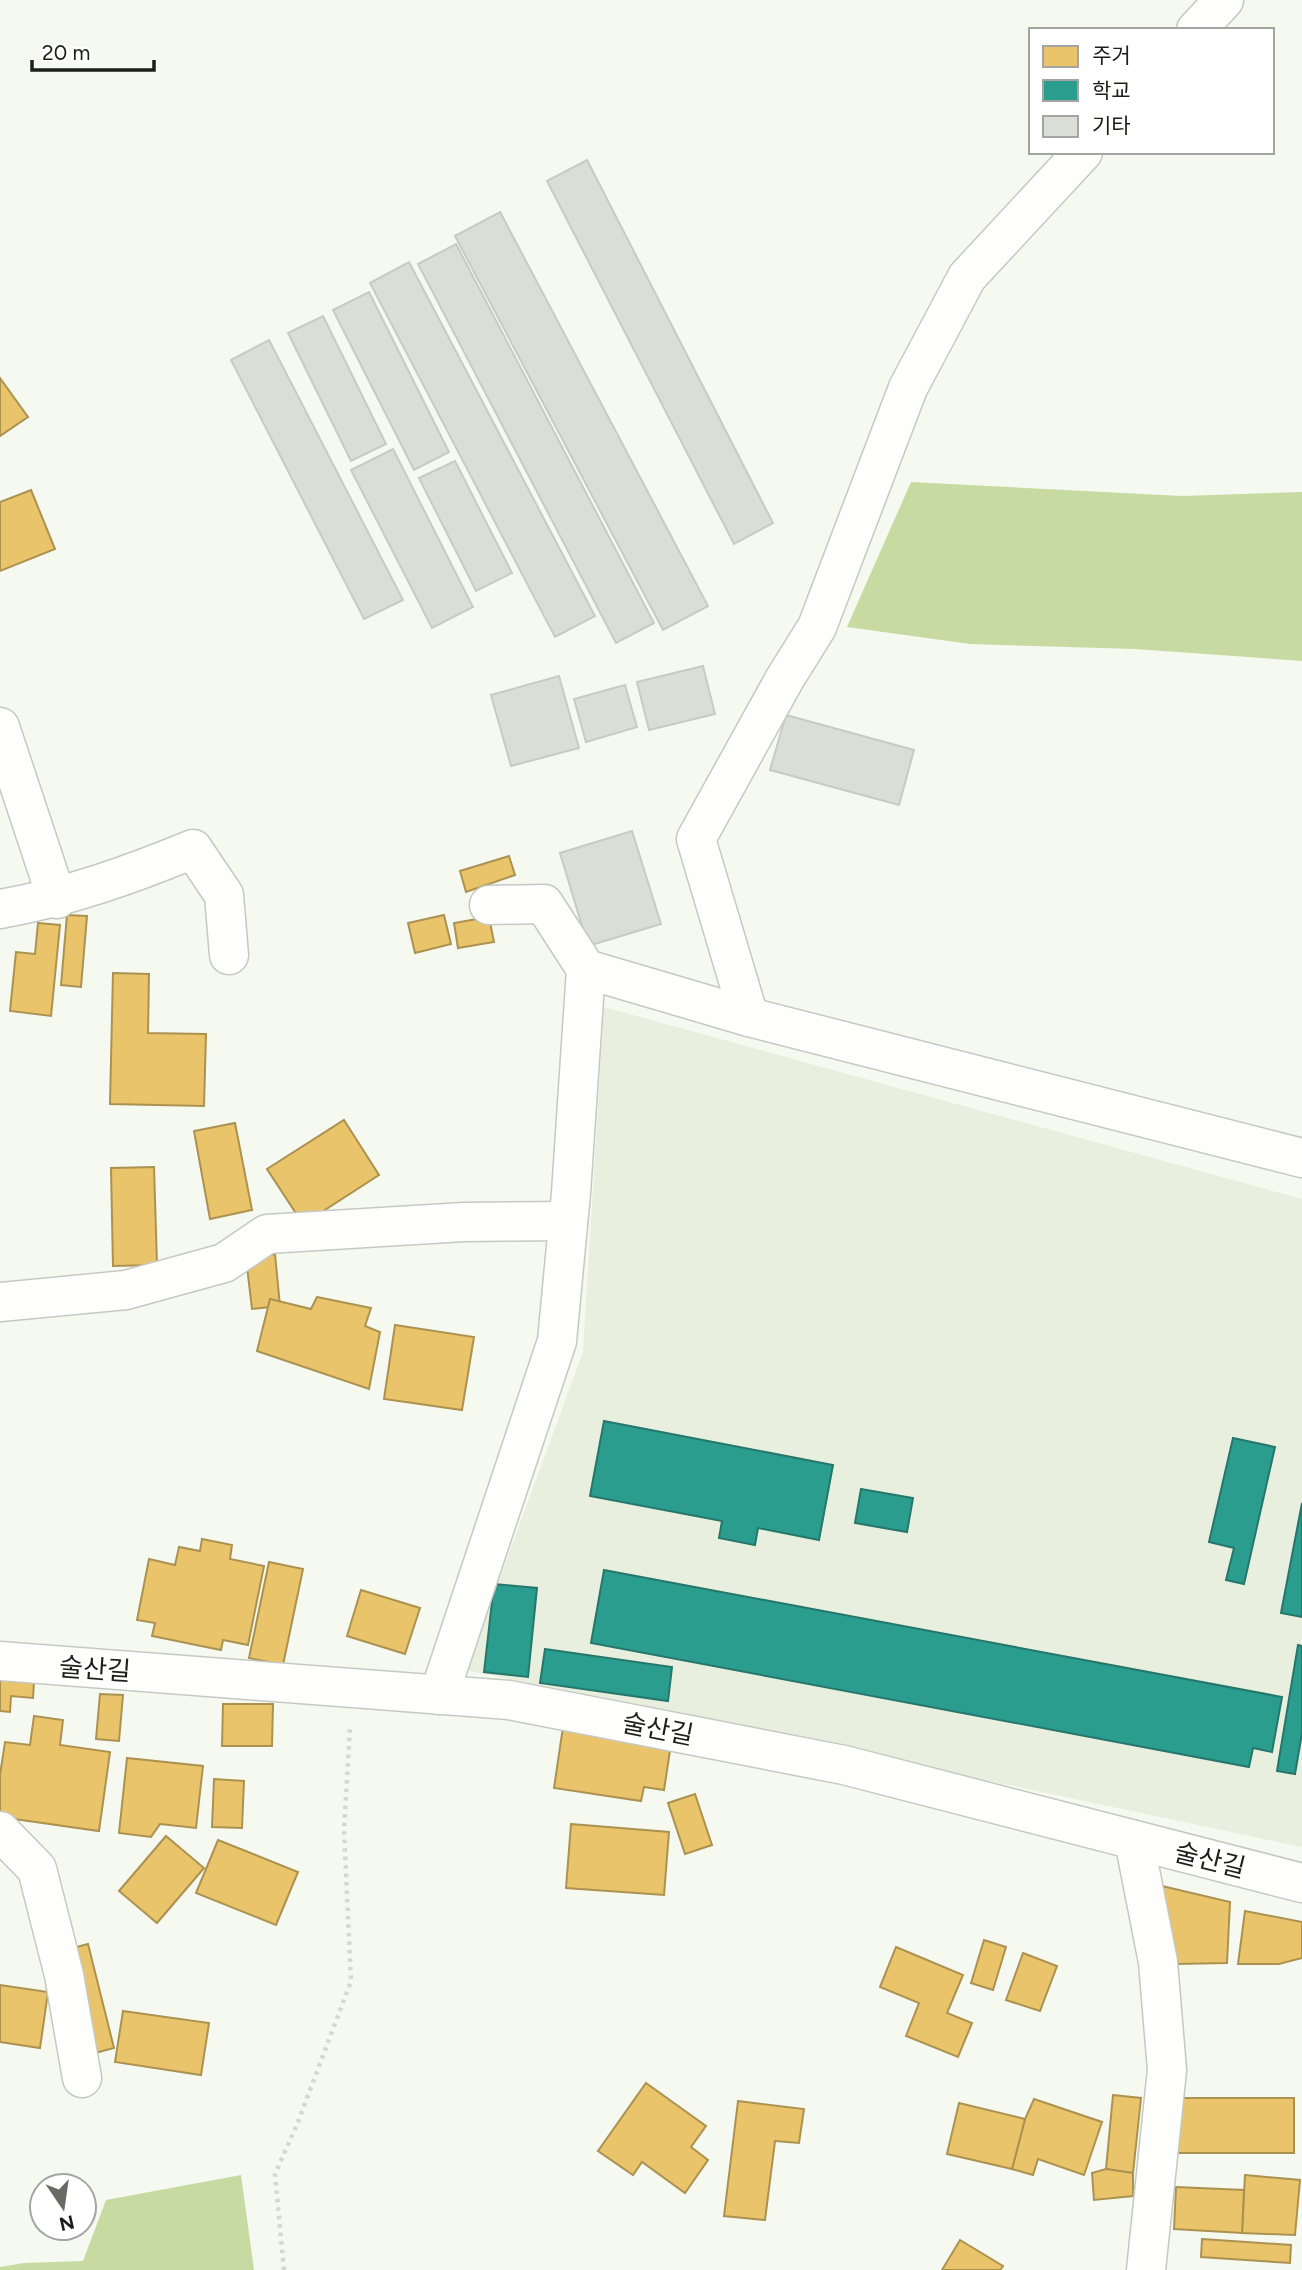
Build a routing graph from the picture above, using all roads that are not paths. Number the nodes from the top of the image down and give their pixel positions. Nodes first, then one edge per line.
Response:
1 (1224, 0) edge
2 (1198, 28) edge
3 (1081, 154) edge
4 (0, 727) edge
5 (57, 899) junction
6 (489, 905) dead end
7 (0, 909) edge
8 (229, 955) dead end
9 (586, 969) junction
10 (749, 1017) junction
11 (1302, 1158) edge
12 (568, 1221) junction
13 (0, 1302) edge
14 (0, 1661) edge
15 (439, 1695) junction
16 (0, 1831) edge
17 (1134, 1840) junction
18 (1302, 1884) edge
19 (82, 2078) dead end
20 (1146, 2270) edge

1 - 2 street
3 - 10 street
4 - 5 street
5 - 7 street
5 - 8 street
6 - 9 street
9 - 10 street
9 - 12 street
10 - 11 street
12 - 13 street
12 - 15 street
14 - 15 street, 술산길
15 - 17 street, 술산길
16 - 19 street
17 - 18 street, 술산길
17 - 20 street

